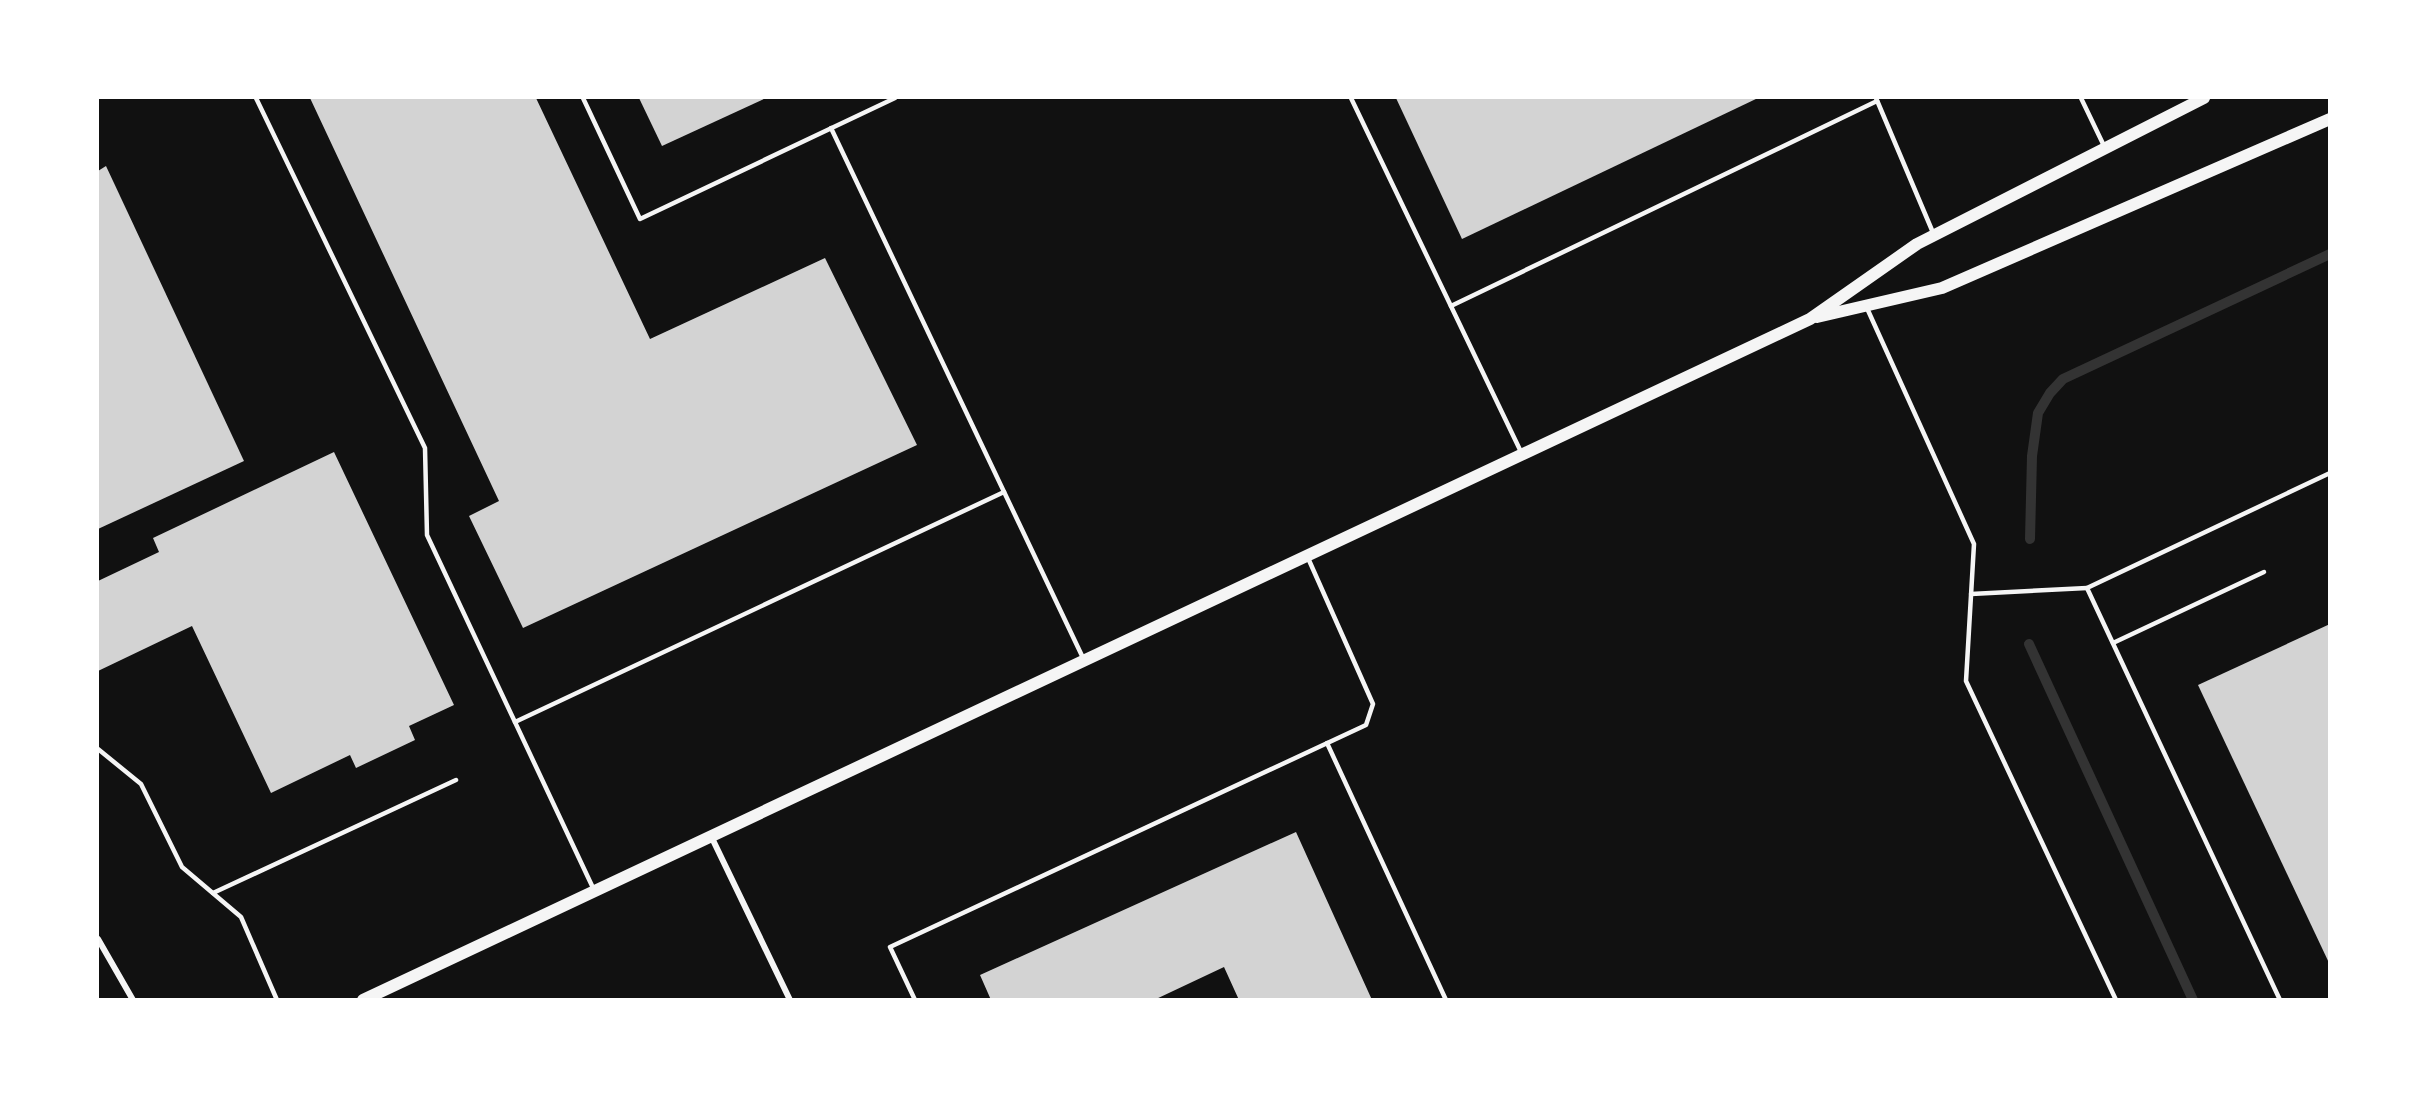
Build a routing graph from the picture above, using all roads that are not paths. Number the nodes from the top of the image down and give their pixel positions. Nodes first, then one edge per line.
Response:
1 (256, 98) edge
2 (582, 98) edge
3 (895, 98) edge
4 (1351, 98) edge
5 (2081, 98) edge
6 (2204, 98) edge
7 (1876, 99) edge
8 (2328, 124) edge
9 (831, 128) junction
10 (2105, 148) junction
11 (1934, 235) junction
12 (1451, 306) junction
13 (1866, 306) junction
14 (1810, 319) junction
15 (1522, 454) junction
16 (2330, 473) edge
17 (1004, 492) junction
18 (1307, 555) junction
19 (2264, 572) dead end
20 (2087, 588) junction
21 (1971, 594) junction
22 (2113, 644) junction
23 (1084, 660) junction
24 (515, 722) junction
25 (1327, 743) junction
26 (98, 749) edge
27 (456, 780) dead end
28 (710, 835) junction
29 (594, 890) junction
30 (213, 892) junction
31 (98, 939) edge
32 (133, 999) edge
33 (277, 999) edge
34 (363, 999) edge
35 (790, 999) edge
36 (915, 999) edge
37 (1446, 999) edge
38 (2116, 999) edge
39 (2280, 999) edge

1 - 24 lane
2 - 9 lane
3 - 9 lane
4 - 12 lane
5 - 10 lane
6 - 10 main road
7 - 11 lane
7 - 12 lane
8 - 13 main road
9 - 17 lane
10 - 11 main road
11 - 14 main road
12 - 15 lane
13 - 14 main road
13 - 21 lane
14 - 15 main road
15 - 18 main road
16 - 20 lane
17 - 23 lane
17 - 24 lane
18 - 23 main road
18 - 25 lane
19 - 22 lane
20 - 21 lane
20 - 22 lane
21 - 38 lane
22 - 39 lane
23 - 28 main road
24 - 29 lane
25 - 36 lane
25 - 37 lane
26 - 30 lane
27 - 30 lane
28 - 29 main road
28 - 35 street
29 - 34 main road
30 - 33 lane
31 - 32 street

